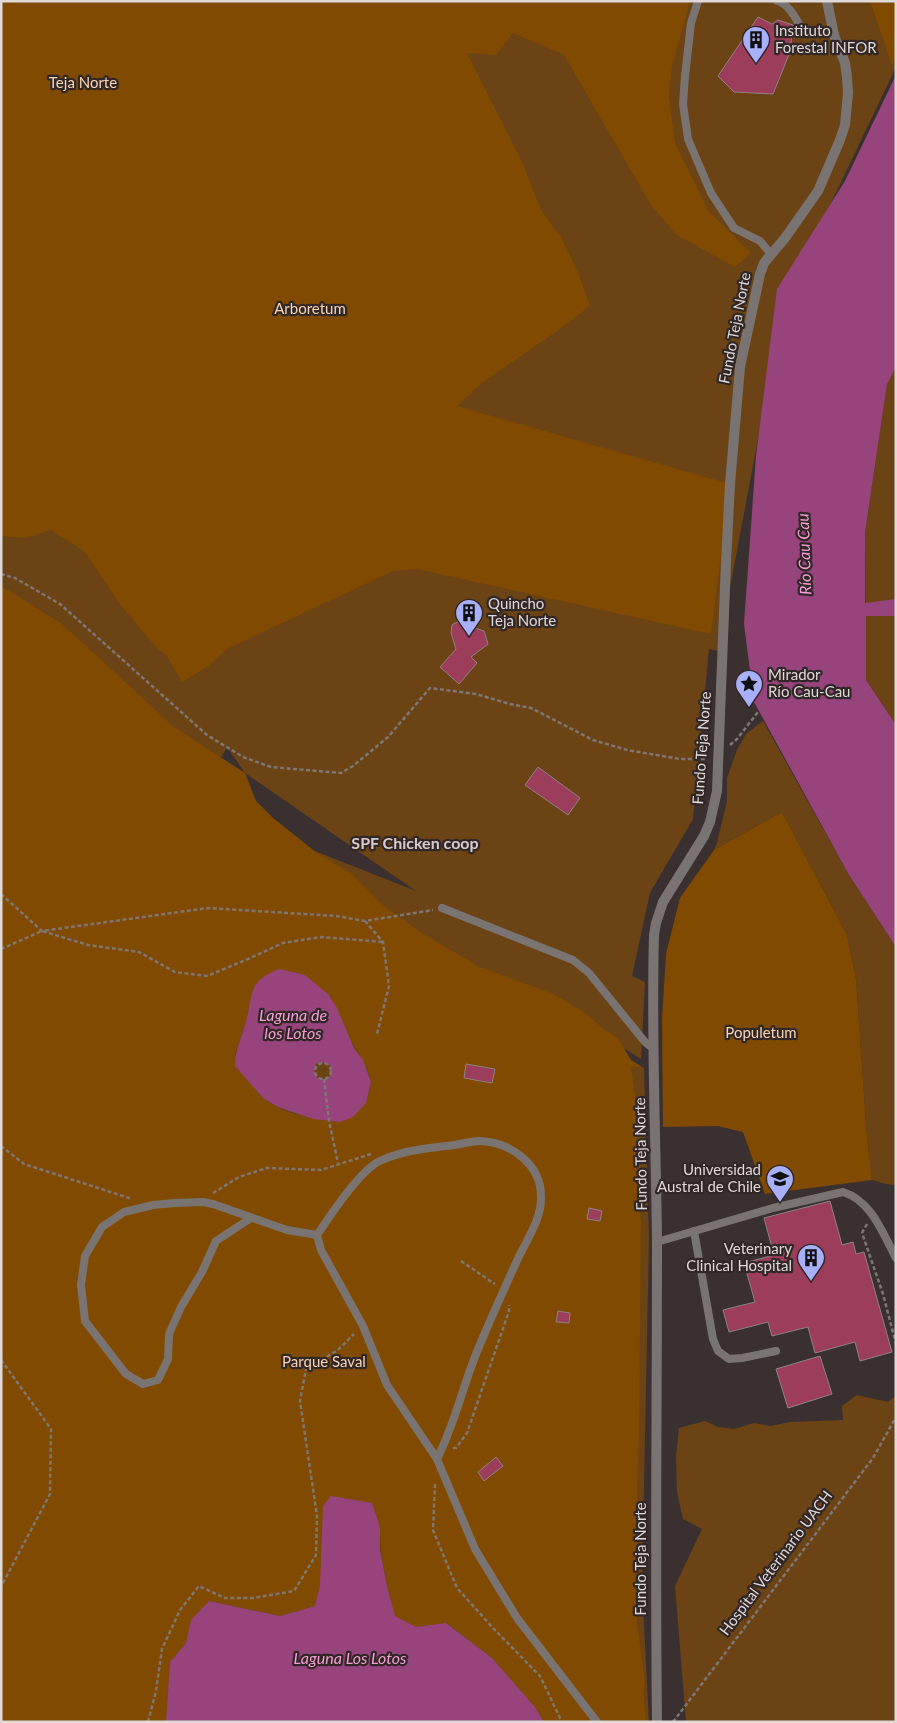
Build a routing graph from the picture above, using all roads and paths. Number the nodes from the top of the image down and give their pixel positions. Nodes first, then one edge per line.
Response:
1 (698, 1) edge
2 (777, 1) edge
3 (827, 1) edge
4 (798, 24) dead end
5 (771, 254) junction
6 (1, 574) edge
7 (758, 712) dead end
8 (719, 756) junction
9 (1, 894) edge
10 (442, 908) joint
11 (365, 921) junction
12 (42, 931) junction
13 (383, 942) junction
14 (1, 949) edge
15 (376, 1034) dead end
16 (654, 1048) junction
17 (324, 1079) junction
18 (1, 1146) edge
19 (378, 1152) dead end
20 (338, 1163) junction
21 (203, 1202) junction
22 (153, 1205) junction
23 (872, 1214) junction
24 (251, 1218) junction
25 (694, 1231) junction
26 (317, 1235) junction
27 (657, 1242) junction
28 (896, 1258) edge
29 (363, 1326) junction
30 (896, 1344) edge
31 (776, 1351) dead end
32 (1, 1360) edge
33 (896, 1417) edge
34 (437, 1459) junction
35 (1, 1587) edge
36 (148, 1722) edge
37 (562, 1722) edge
38 (597, 1722) edge
39 (657, 1722) edge
40 (672, 1722) edge

1 - 5 lane
2 - 4 lane
3 - 5 street, Fundo Teja Norte
5 - 8 street, Fundo Teja Norte
6 - 8 path
7 - 8 path
8 - 16 street, Fundo Teja Norte
9 - 12 path
10 - 11 path
10 - 16 lane
11 - 12 path
11 - 13 path
12 - 13 path
12 - 14 path
13 - 15 path
16 - 27 street, Fundo Teja Norte
17 - 17 path
17 - 20 path
18 - 22 path
19 - 20 path
20 - 21 path
21 - 22 lane
21 - 24 lane
22 - 24 lane
23 - 25 lane
23 - 28 lane
23 - 30 path
24 - 26 lane
25 - 27 lane
25 - 31 lane
26 - 29 lane
26 - 34 lane
27 - 39 street, Fundo Teja Norte
29 - 34 lane
29 - 36 path
32 - 35 path
33 - 40 path, Hospital Veterinario UACH
34 - 37 path
34 - 38 lane

